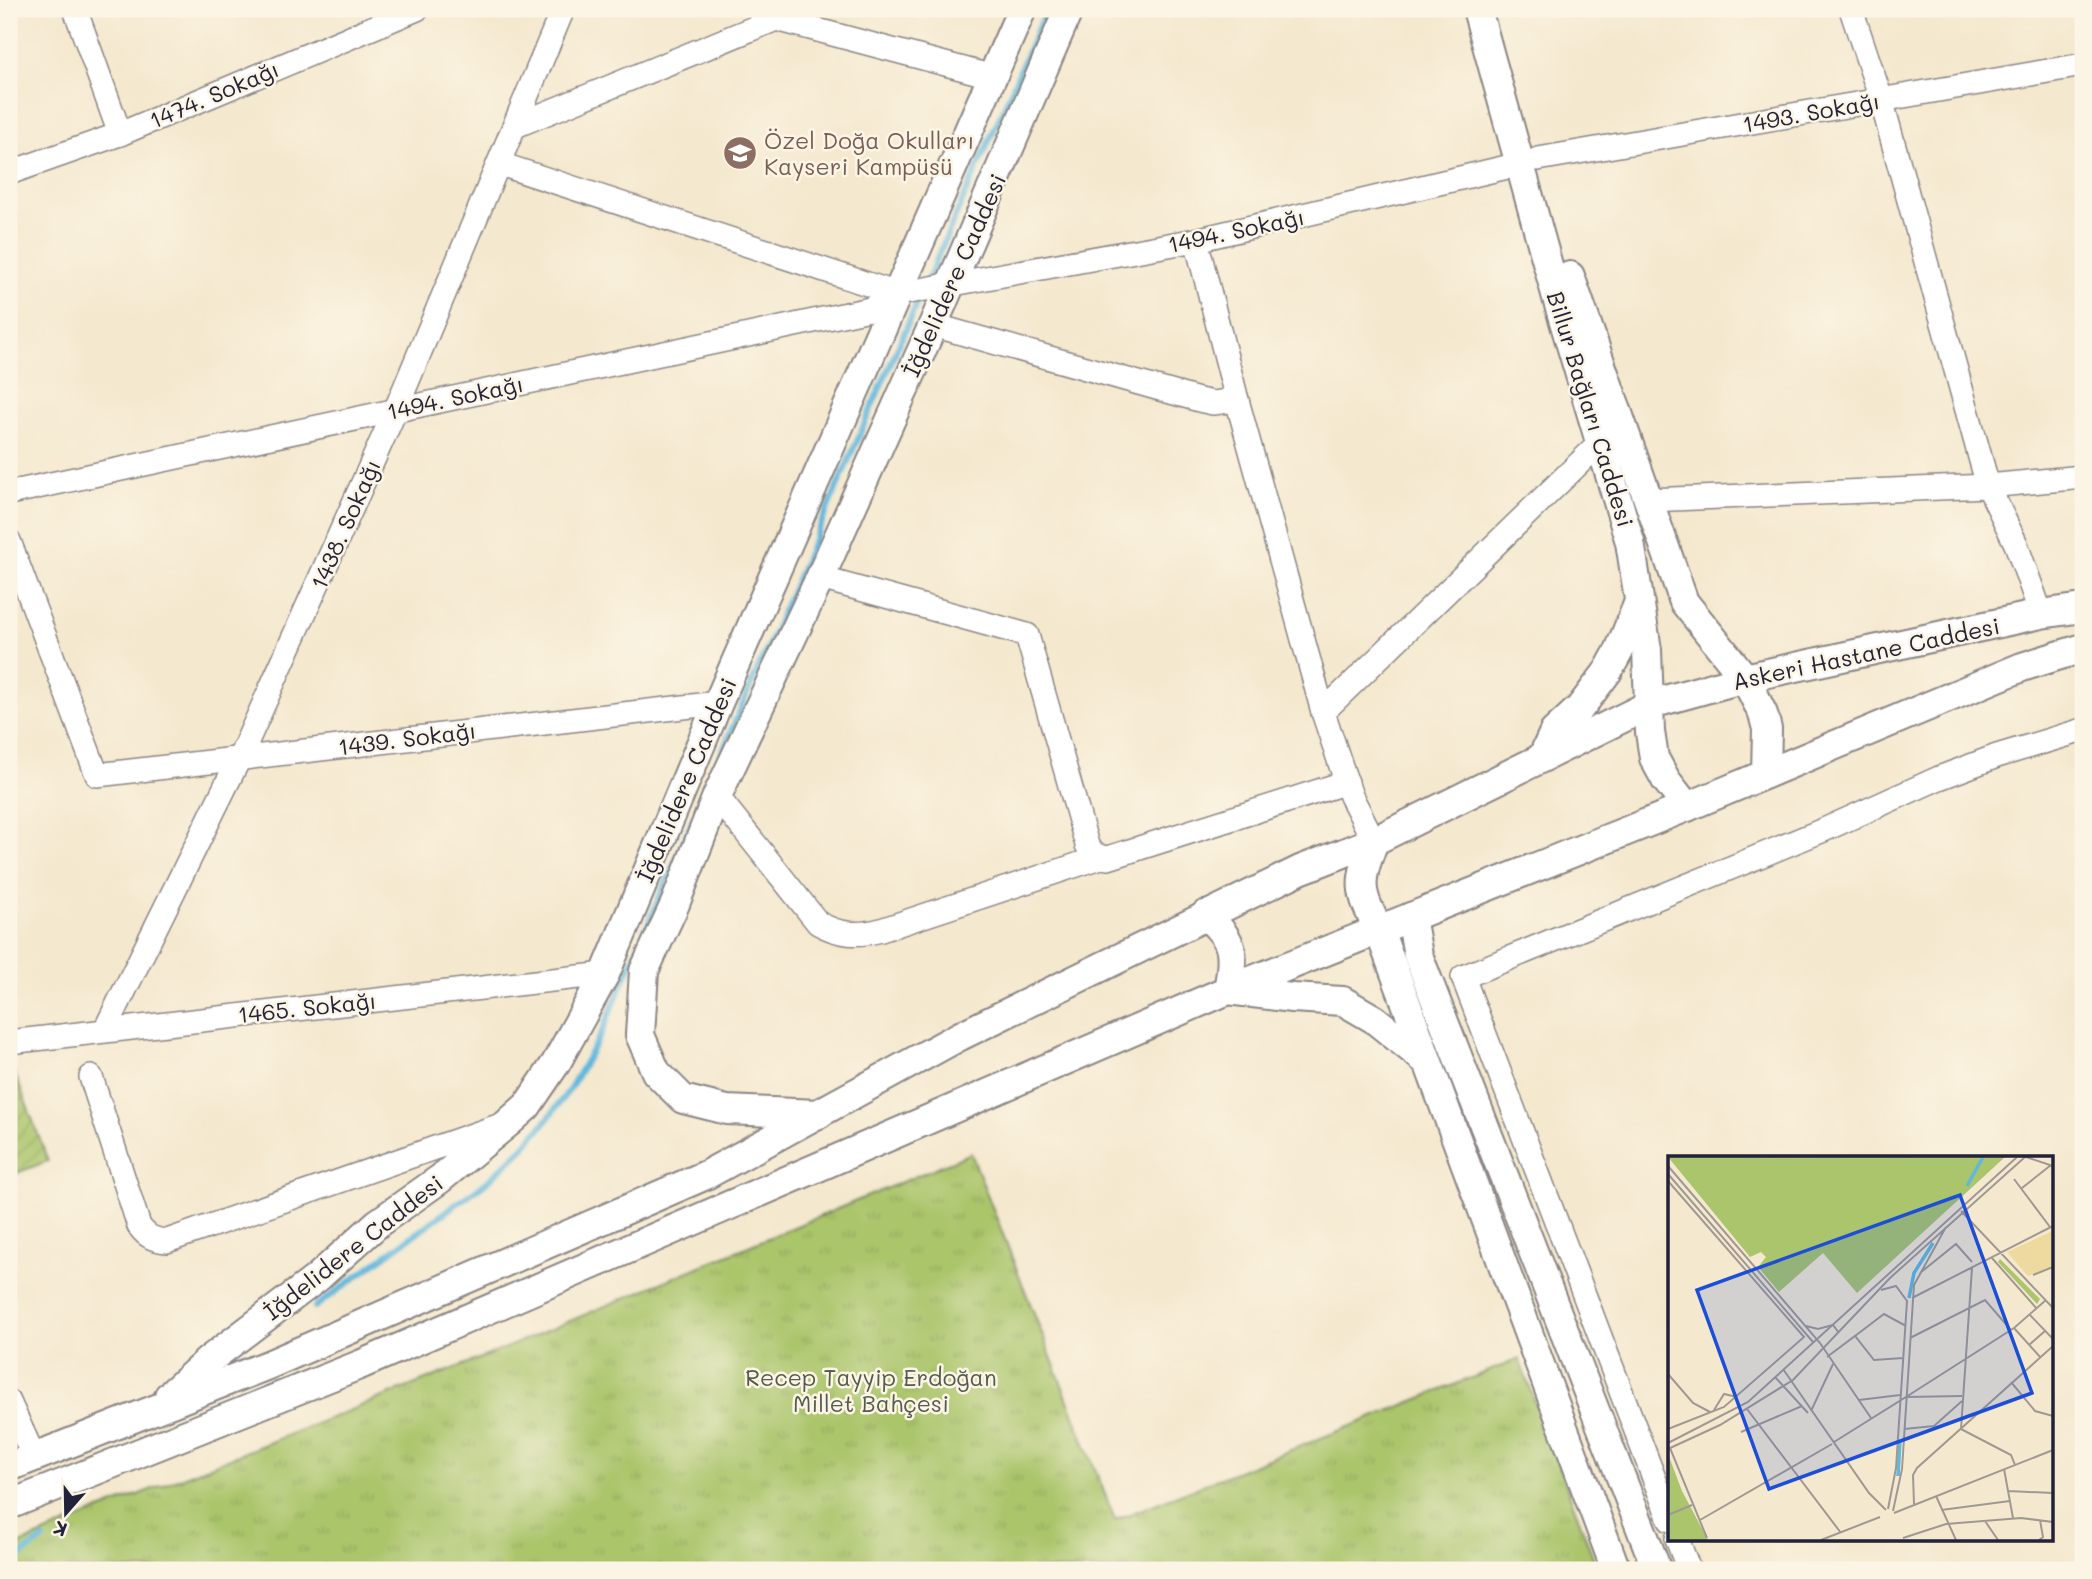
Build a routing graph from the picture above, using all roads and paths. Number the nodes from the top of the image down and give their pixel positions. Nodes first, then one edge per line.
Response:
1 (75, 9) edge
2 (417, 9) edge
3 (563, 9) edge
4 (1022, 9) edge
5 (1069, 9) edge
6 (1477, 9) edge
7 (1496, 9) edge
8 (1851, 9) edge
9 (2083, 65) edge
10 (994, 76) junction
11 (1881, 99) junction
12 (515, 126) junction
13 (120, 134) junction
14 (1529, 161) junction
15 (500, 164) junction
16 (9, 173) edge
17 (1196, 240) junction
18 (939, 288) junction
19 (902, 293) junction
20 (933, 325) junction
21 (1237, 400) junction
22 (396, 409) junction
23 (1602, 441) junction
24 (2083, 477) edge
25 (1988, 486) junction
26 (9, 493) edge
27 (1648, 500) junction
28 (9, 541) edge
29 (820, 578) junction
30 (1639, 601) junction
31 (2083, 608) edge
32 (2041, 614) junction
33 (2083, 648) edge
34 (1745, 678) junction
35 (718, 703) junction
36 (1651, 704) junction
37 (1324, 712) junction
38 (2083, 730) edge
39 (1543, 756) junction
40 (240, 757) junction
41 (1766, 774) junction
42 (1347, 782) junction
43 (717, 796) junction
44 (1687, 807) junction
45 (1374, 841) junction
46 (1101, 858) junction
47 (1205, 915) junction
48 (1411, 917) junction
49 (1379, 930) junction
50 (605, 974) junction
51 (1228, 990) junction
52 (105, 1030) junction
53 (9, 1042) edge
54 (1426, 1061) junction
55 (90, 1077) dead end
56 (822, 1114) junction
57 (508, 1123) junction
58 (9, 1402) edge
59 (157, 1407) junction
60 (21, 1462) edge
61 (9, 1505) edge
62 (1668, 1515) edge
63 (1677, 1540) edge
64 (1616, 1570) edge
65 (1657, 1570) edge
66 (1689, 1570) edge

1 - 13 street
2 - 13 street, 1474. Sokağı
3 - 12 street, 1438. Sokağı
4 - 10 street, İğdelidere Caddesi
5 - 18 street, İğdelidere Caddesi
6 - 14 street, Billur Bağları Caddesi
7 - 14 street, Billur Bağları Caddesi
8 - 11 street
9 - 11 street, 1493. Sokağı
10 - 12 street
10 - 19 street, İğdelidere Caddesi
11 - 14 street, 1493. Sokağı
11 - 25 street
12 - 15 street, 1438. Sokağı
13 - 16 street, 1474. Sokağı
14 - 17 street, 1494. Sokağı
14 - 23 street, Billur Bağları Caddesi
14 - 27 street, Billur Bağları Caddesi
15 - 19 street
15 - 22 street, 1438. Sokağı
17 - 18 street, 1494. Sokağı
17 - 21 street
18 - 19 street, 1494. Sokağı
18 - 20 street, İğdelidere Caddesi
19 - 22 street, 1494. Sokağı
19 - 35 street, İğdelidere Caddesi
20 - 21 street
20 - 29 street, İğdelidere Caddesi
21 - 37 street
22 - 26 street, 1494. Sokağı
22 - 40 street, 1438. Sokağı
23 - 30 street, Billur Bağları Caddesi
23 - 37 street
24 - 25 street
25 - 27 street
25 - 32 street
27 - 34 street, Billur Bağları Caddesi
28 - 40 street, 1439. Sokağı
29 - 43 street, İğdelidere Caddesi
29 - 46 street
30 - 36 street, Billur Bağları Caddesi
30 - 39 street
31 - 32 street, Askeri Hastane Caddesi
32 - 34 street, Askeri Hastane Caddesi
33 - 41 street
34 - 36 street, Askeri Hastane Caddesi
34 - 41 street, Billur Bağları Caddesi
35 - 40 street, 1439. Sokağı
35 - 50 street, İğdelidere Caddesi
36 - 39 street, Askeri Hastane Caddesi
36 - 44 street, Billur Bağları Caddesi
37 - 42 street
38 - 62 street
39 - 45 street, Askeri Hastane Caddesi
40 - 52 street, 1438. Sokağı
41 - 44 street
42 - 45 street
42 - 46 street
43 - 46 street
43 - 56 street, İğdelidere Caddesi
44 - 48 street
45 - 47 street, Askeri Hastane Caddesi
45 - 49 street
47 - 51 street
47 - 56 street, Askeri Hastane Caddesi
48 - 49 street
48 - 65 street
49 - 51 street
49 - 54 street
50 - 52 street, 1465. Sokağı
50 - 57 street, İğdelidere Caddesi
51 - 54 street
51 - 61 street
52 - 53 street, 1465. Sokağı
54 - 64 street
55 - 57 street
56 - 59 street, Askeri Hastane Caddesi
57 - 59 street, İğdelidere Caddesi
58 - 60 street
59 - 60 street, Askeri Hastane Caddesi
63 - 66 street

